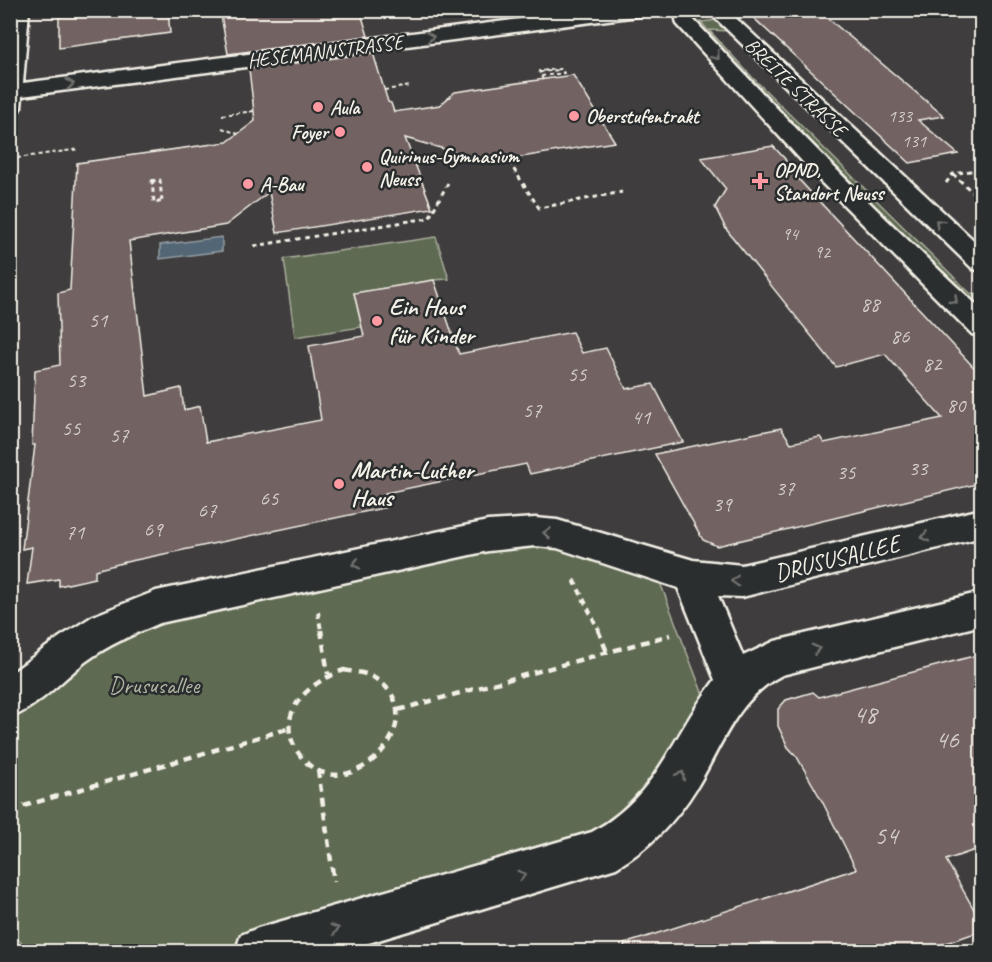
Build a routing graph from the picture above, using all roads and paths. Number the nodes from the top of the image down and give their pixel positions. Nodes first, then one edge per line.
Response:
1 (20, 10) edge
2 (638, 10) edge
3 (683, 10) edge
4 (716, 10) edge
5 (560, 69) dead end
6 (543, 78) junction
7 (411, 86) dead end
8 (384, 90) dead end
9 (11, 97) edge
10 (254, 111) dead end
11 (222, 115) dead end
12 (222, 129) dead end
13 (238, 134) dead end
14 (79, 149) dead end
15 (10, 159) edge
16 (507, 159) dead end
17 (953, 174) dead end
18 (448, 183) dead end
19 (153, 184) junction
20 (622, 192) dead end
21 (162, 201) junction
22 (981, 201) edge
23 (254, 246) dead end
24 (981, 263) edge
25 (981, 327) edge
26 (981, 523) edge
27 (523, 533) junction
28 (312, 573) junction
29 (692, 578) junction
30 (981, 608) edge
31 (711, 623) junction
32 (607, 652) junction
33 (328, 674) junction
34 (736, 684) junction
35 (10, 699) edge
36 (398, 710) junction
37 (290, 729) junction
38 (318, 770) junction
39 (10, 810) edge
40 (340, 928) junction
41 (258, 951) edge

1 - 9 street
9 -> 2 street, HESEMANNSTRASSE
3 -> 25 street, BREITE STRASSE
24 -> 4 street, BREITE STRASSE
5 - 6 path
6 - 6 path
7 - 8 path
10 - 11 path
12 - 13 path
14 - 15 path
16 - 20 path
17 - 22 path
18 - 23 path
19 - 21 path
19 - 21 path
19 - 21 path
26 -> 29 street, DRUSUSALLEE
27 -> 28 street, DRUSUSALLEE
29 -> 27 street, DRUSUSALLEE
27 - 32 path
28 - 33 path
28 - 35 street, DRUSUSALLEE
29 - 31 street
34 -> 30 street
31 - 32 path
31 - 34 street
32 - 36 path
33 - 36 path
33 - 37 path
40 -> 34 street
36 - 38 path
37 - 38 path
37 - 39 path
38 - 40 path
41 -> 40 street

